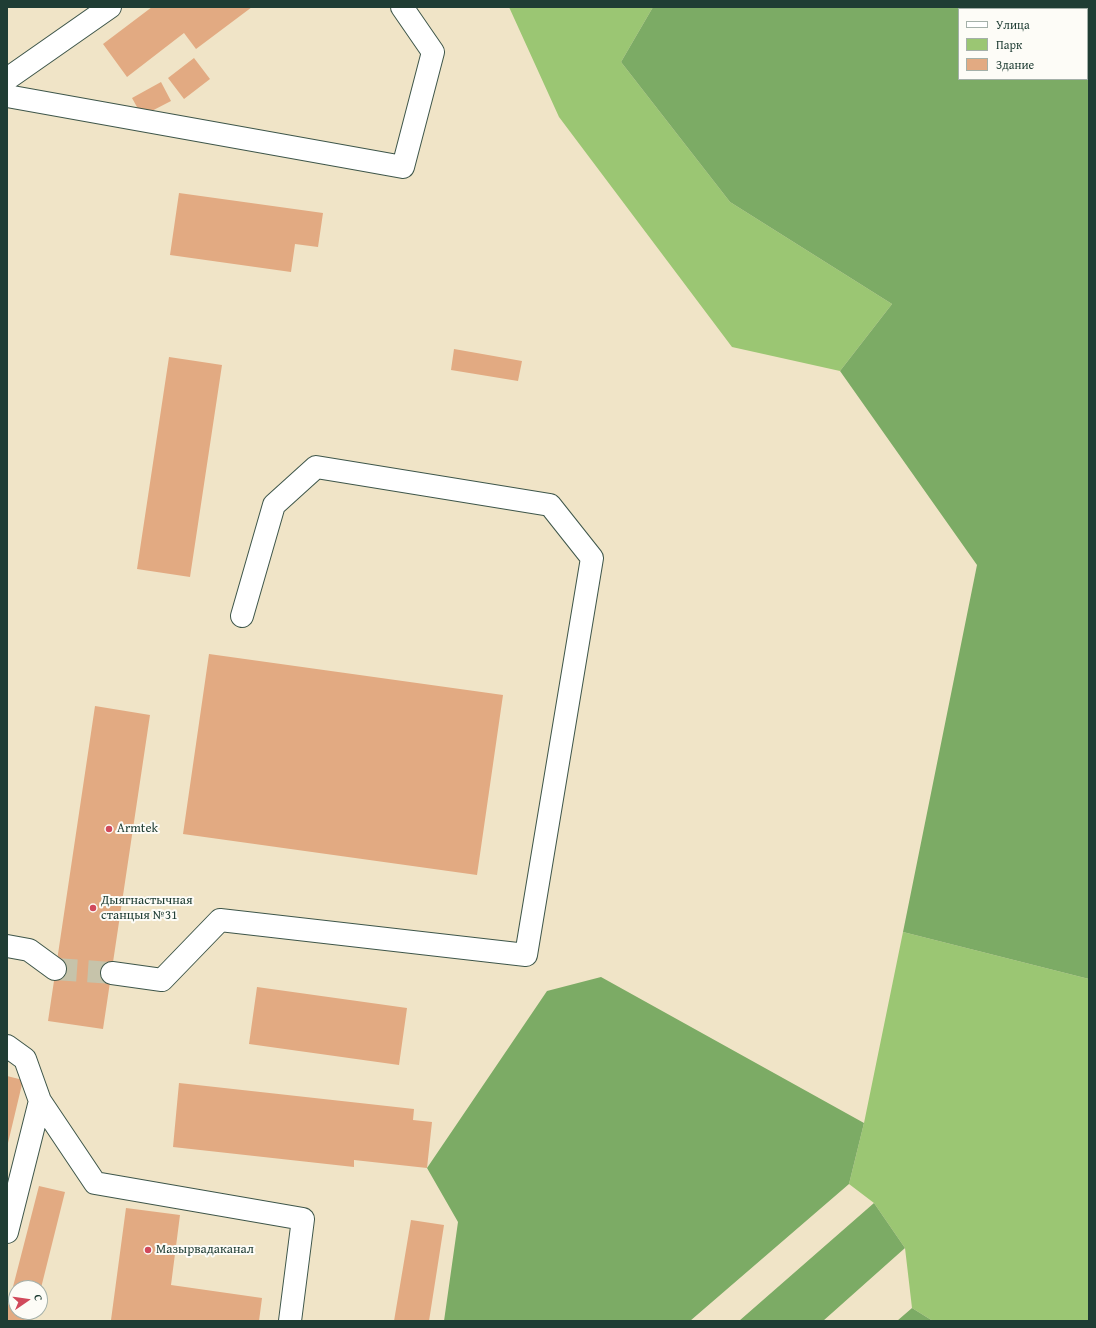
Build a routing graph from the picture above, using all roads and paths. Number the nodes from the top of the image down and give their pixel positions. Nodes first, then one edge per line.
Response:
1 (110, 7) edge
2 (402, 7) edge
3 (7, 79) edge
4 (7, 96) edge
5 (242, 616) dead end
6 (7, 946) edge
7 (55, 969) tunnel mouth
8 (112, 973) tunnel mouth
9 (7, 1046) edge
10 (40, 1101) junction
11 (7, 1232) edge
12 (290, 1321) edge

1 - 3 lane
2 - 4 lane
5 - 8 lane
6 - 7 lane
9 - 10 lane
10 - 11 lane
10 - 12 lane

